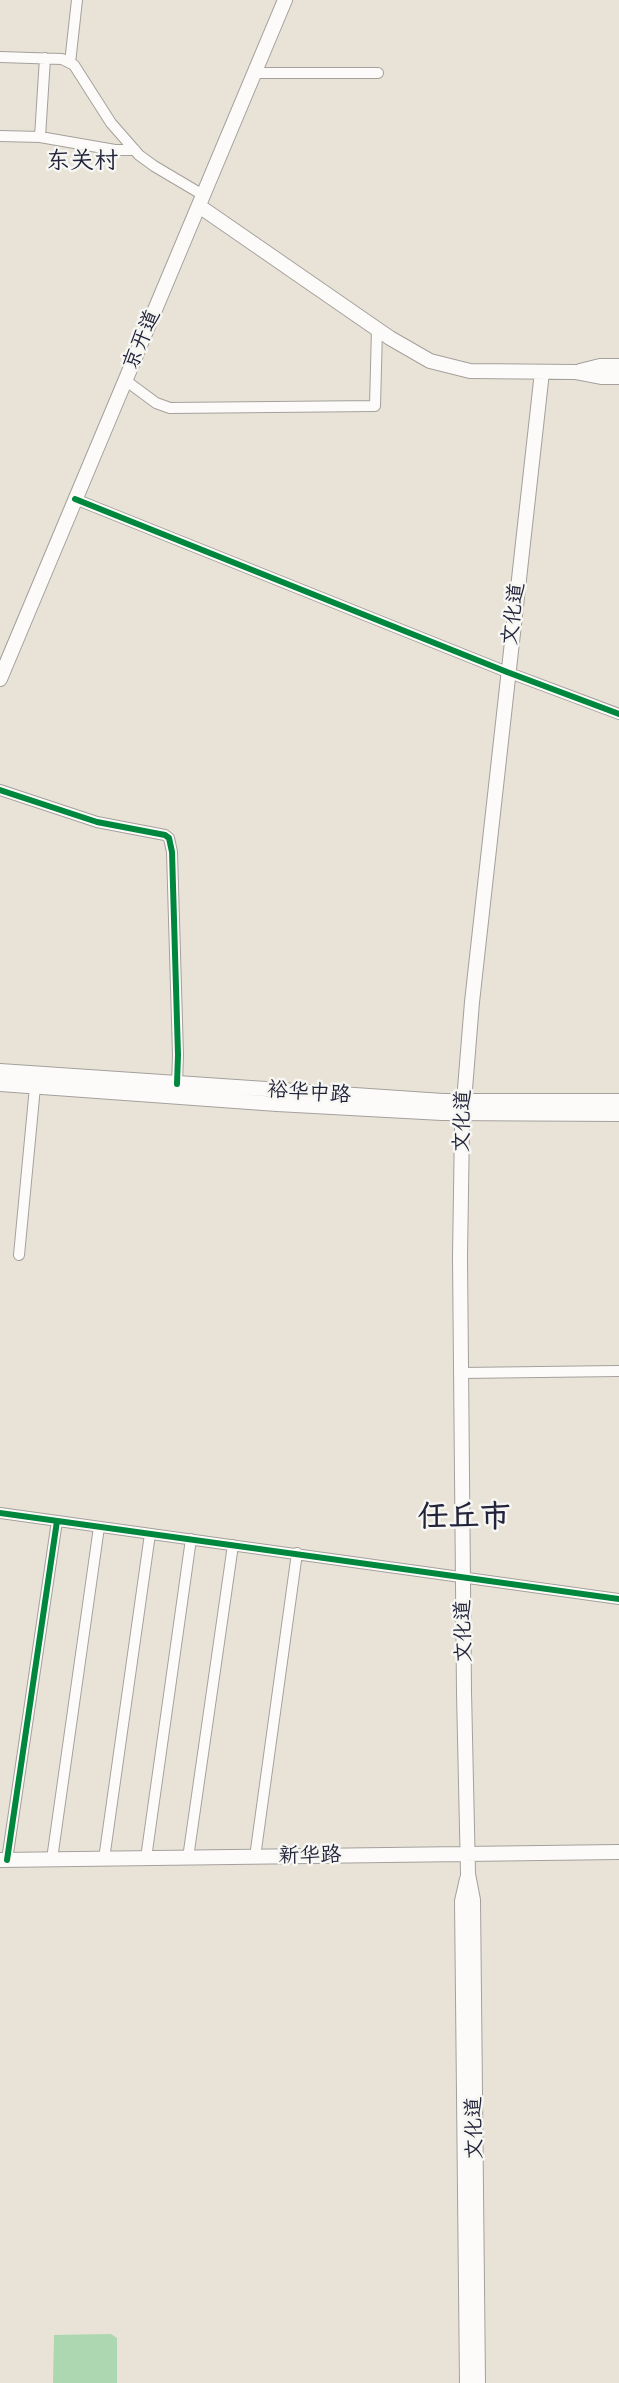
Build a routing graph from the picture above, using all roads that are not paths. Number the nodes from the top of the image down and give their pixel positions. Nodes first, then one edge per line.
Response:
1 (77, 0) edge
2 (285, 0) edge
3 (0, 57) edge
4 (45, 58) junction
5 (70, 63) junction
6 (254, 73) junction
7 (378, 73) dead end
8 (0, 136) edge
9 (40, 137) junction
10 (134, 150) junction
11 (201, 200) junction
12 (377, 329) junction
13 (619, 366) edge
14 (542, 372) junction
15 (575, 372) junction
16 (619, 377) edge
17 (125, 380) junction
18 (76, 499) junction
19 (507, 672) junction
20 (0, 679) edge
21 (619, 714) edge
22 (0, 790) edge
23 (0, 1071) edge
24 (0, 1084) edge
25 (177, 1084) junction
26 (35, 1087) junction
27 (619, 1101) edge
28 (463, 1108) junction
29 (619, 1114) edge
30 (19, 1255) dead end
31 (619, 1371) edge
32 (461, 1373) junction
33 (0, 1513) edge
34 (57, 1521) junction
35 (99, 1526) junction
36 (150, 1534) junction
37 (191, 1539) junction
38 (233, 1545) junction
39 (297, 1554) junction
40 (463, 1577) junction
41 (619, 1599) edge
42 (619, 1852) edge
43 (467, 1854) junction
44 (255, 1857) junction
45 (146, 1858) junction
46 (188, 1858) junction
47 (52, 1859) junction
48 (104, 1859) junction
49 (3, 1860) edge
50 (468, 1874) junction
51 (467, 2383) edge
52 (478, 2383) edge

1 - 5 street
2 - 6 main road, 京开道
3 - 4 street
4 - 5 street
4 - 9 street
5 - 10 street
6 - 7 street
6 - 11 main road, 京开道
8 - 9 street
9 - 10 street
10 - 11 street
11 - 12 main road
11 - 17 main road, 京开道
12 - 14 main road
12 - 17 street
13 - 15 main road
14 - 15 main road
14 - 19 main road, 文化道
15 - 16 main road
17 - 18 main road, 京开道
18 - 19 street
18 - 20 main road, 京开道
19 - 21 street
19 - 28 main road, 文化道
22 - 25 street
23 - 25 main road, 裕华中路
24 - 26 main road, 裕华中路
25 - 28 main road, 裕华中路
26 - 28 main road, 裕华中路
26 - 30 street
27 - 28 main road, 裕华中路
28 - 29 main road, 裕华中路
28 - 32 main road, 文化道
31 - 32 street
32 - 40 main road, 文化道
33 - 34 street
34 - 35 street
34 - 49 street
35 - 36 street
35 - 47 street
36 - 37 street
36 - 48 street
37 - 38 street
37 - 45 street
38 - 39 street
38 - 46 street
39 - 40 street
39 - 44 street
40 - 41 street
40 - 43 main road, 文化道
42 - 43 main road, 新华路
43 - 44 main road, 新华路
43 - 50 main road, 文化道
44 - 46 main road, 新华路
45 - 46 main road, 新华路
45 - 48 main road, 新华路
47 - 48 main road, 新华路
47 - 49 main road, 新华路
50 - 51 main road, 文化道
50 - 52 main road, 文化道

